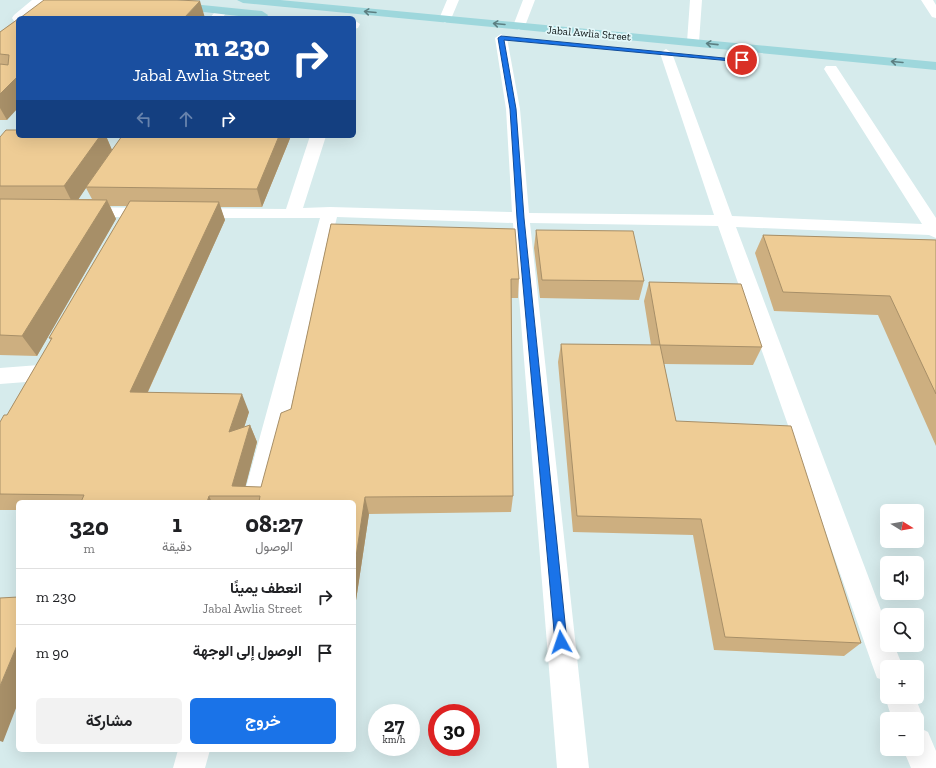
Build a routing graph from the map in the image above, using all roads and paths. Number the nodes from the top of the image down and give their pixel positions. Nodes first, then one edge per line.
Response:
1 (39, 0) edge
2 (243, 0) edge
3 (453, 0) edge
4 (529, 0) edge
5 (696, 0) edge
6 (928, 0) edge
7 (298, 3) edge
8 (158, 5) edge
9 (219, 14) edge
10 (936, 14) edge
11 (20, 16) edge
12 (274, 16) dead end
13 (445, 19) junction
14 (16, 20) edge
15 (356, 24) edge
16 (370, 25) dead end
17 (6, 29) edge
18 (505, 35) junction
19 (693, 42) junction
20 (666, 53) dead end
21 (792, 65) dead end
22 (936, 66) edge
23 (831, 69) junction
24 (929, 78) edge
25 (317, 138) edge
26 (78, 208) edge
27 (330, 212) junction
28 (131, 213) junction
29 (293, 214) junction
30 (521, 218) junction
31 (723, 221) junction
32 (935, 230) edge
33 (119, 233) edge
34 (0, 376) edge
35 (28, 392) edge
36 (256, 500) edge
37 (885, 660) edge
38 (193, 752) edge
39 (922, 756) edge
40 (189, 768) edge
41 (573, 768) edge
42 (927, 768) edge

1 - 11 street
2 - 7 main road, Jabal Awlia Street
3 - 13 street
4 - 18 street
5 - 19 street
6 - 10 street
13 -> 7 main road, Jabal Awlia Street
8 - 9 main road
9 - 12 main road
18 -> 13 main road, Jabal Awlia Street
14 - 17 street
15 - 16 main road
18 - 19 main road, Jabal Awlia Street
18 - 30 street
22 -> 19 main road, Jabal Awlia Street
20 - 31 street
21 - 23 main road
23 - 24 main road
23 - 32 street
25 - 29 street
26 - 28 street
27 - 29 street
27 - 30 street
27 - 36 street
28 - 29 street
28 - 33 street
30 - 31 street
30 - 41 street
31 - 32 street
31 - 37 street
34 - 35 street
38 - 40 street
39 - 42 street

